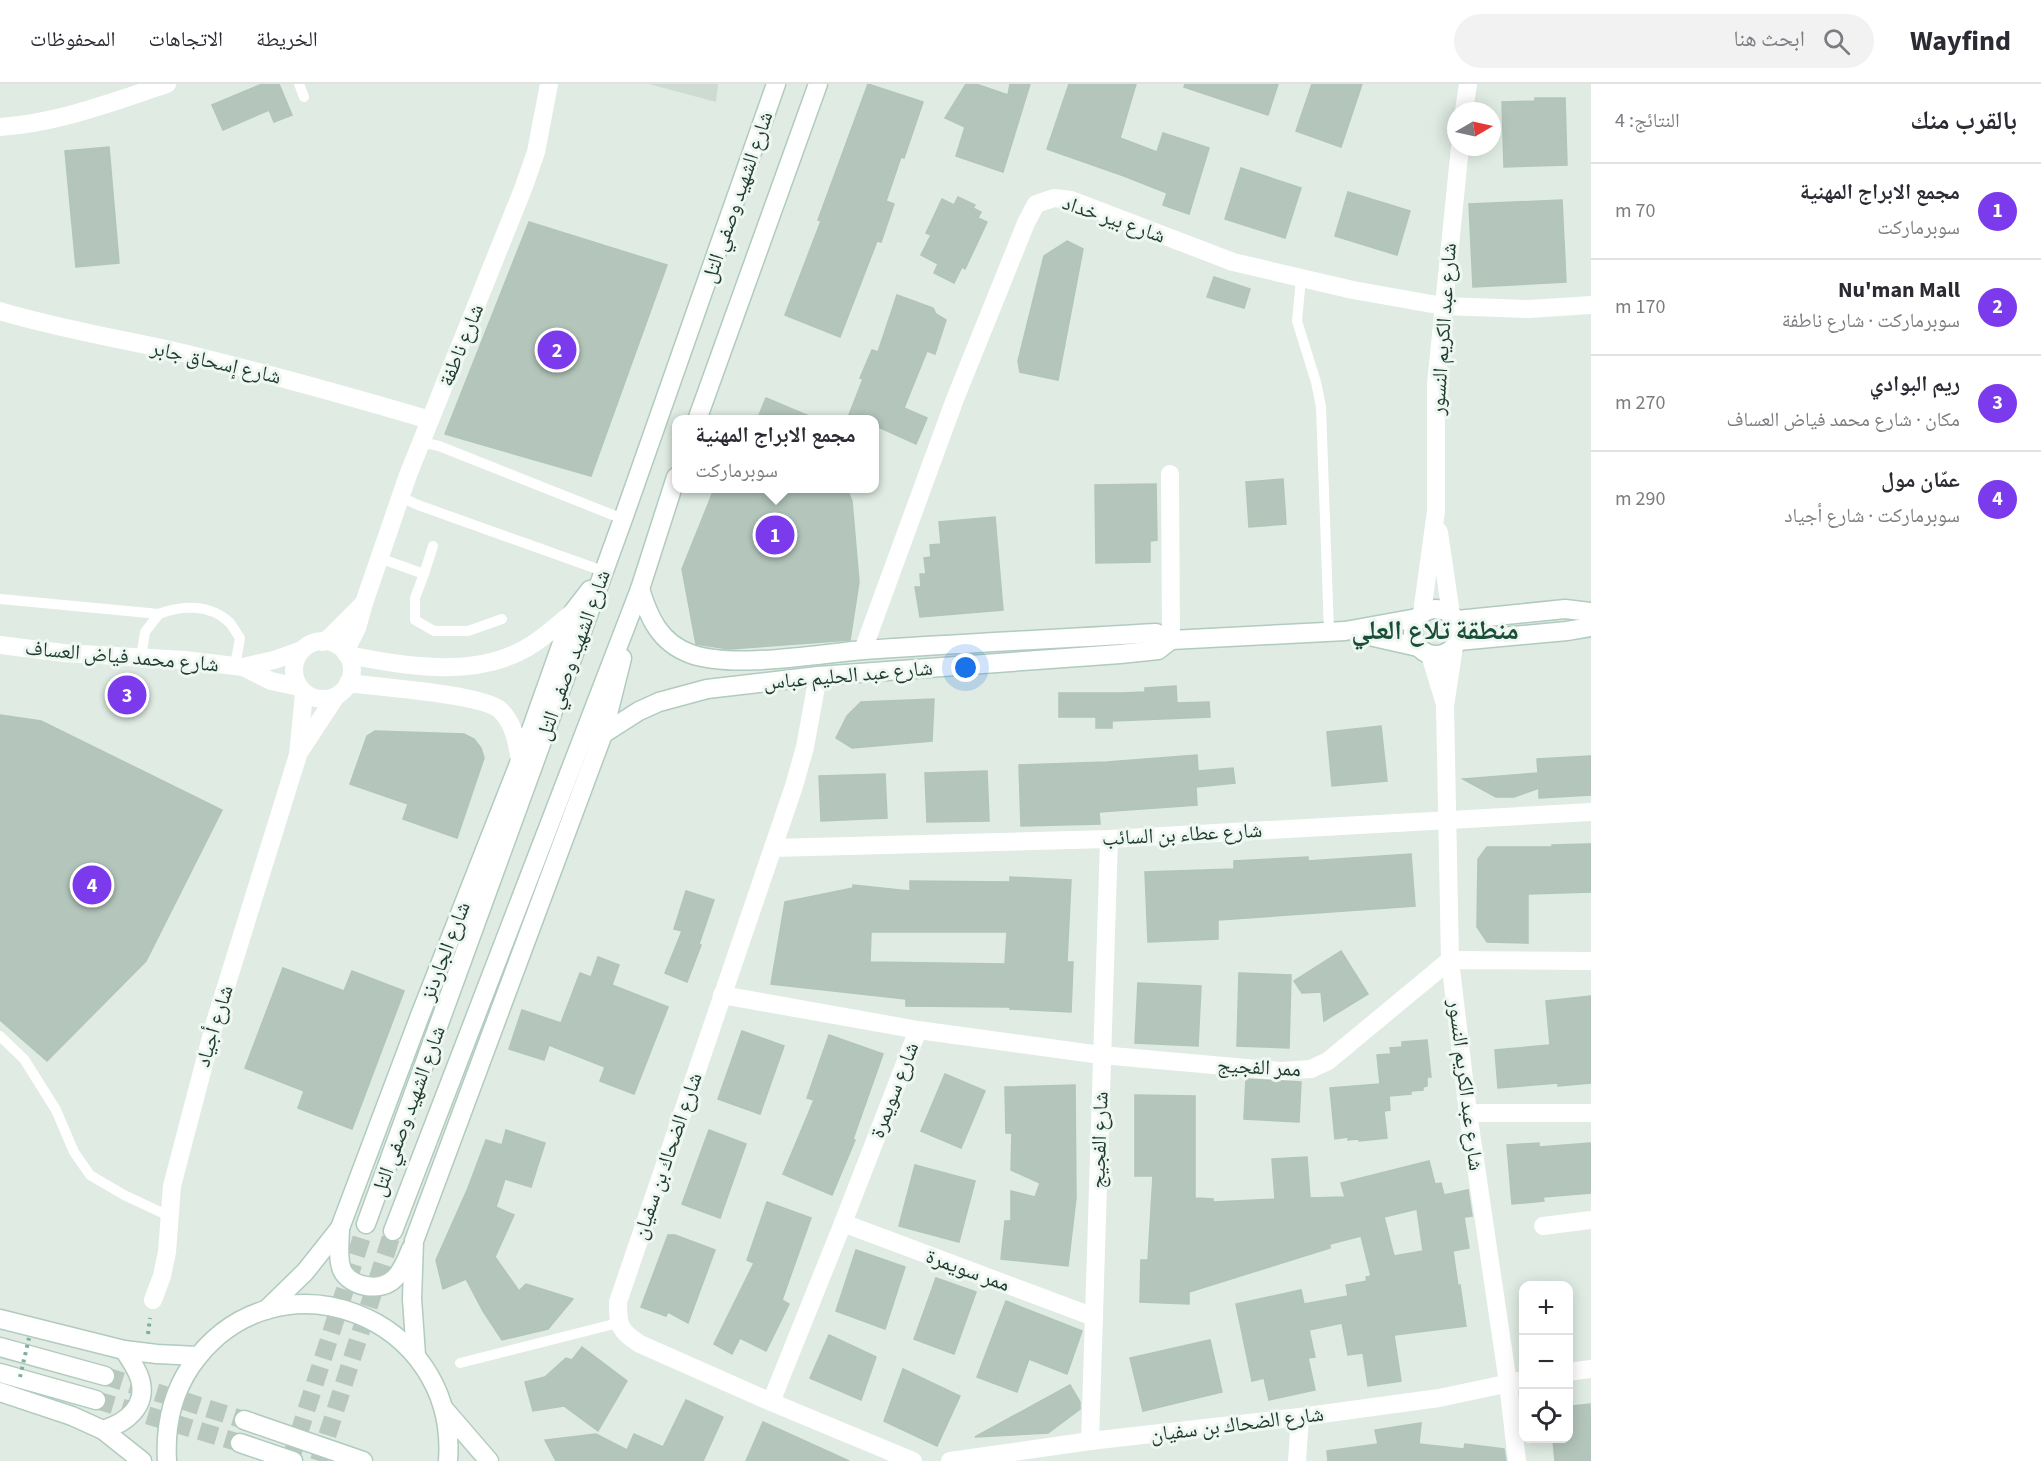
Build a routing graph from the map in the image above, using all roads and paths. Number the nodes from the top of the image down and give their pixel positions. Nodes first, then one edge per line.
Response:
1 (167, 84) edge
2 (299, 84) edge
3 (549, 84) edge
4 (776, 84) edge
5 (818, 84) edge
6 (1468, 84) edge
7 (304, 97) dead end
8 (1465, 102) edge
9 (0, 127) edge
10 (1459, 156) edge
11 (1301, 278) junction
12 (1591, 305) edge
13 (1443, 306) junction
14 (0, 311) edge
15 (699, 415) edge
16 (430, 420) junction
17 (421, 442) junction
18 (1170, 474) dead end
19 (672, 489) edge
20 (399, 496) junction
21 (1436, 511) junction
22 (623, 519) junction
23 (433, 546) dead end
24 (379, 558) junction
25 (424, 574) junction
26 (602, 574) junction
27 (640, 589) junction
28 (0, 599) edge
29 (364, 603) junction
30 (573, 612) junction
31 (1591, 612) edge
32 (159, 614) junction
33 (1419, 616) junction
34 (628, 617) junction
35 (1454, 617) junction
36 (502, 619) dead end
37 (1591, 627) edge
38 (1337, 631) junction
39 (1171, 640) junction
40 (323, 642) junction
41 (1456, 644) junction
42 (0, 645) edge
43 (302, 650) junction
44 (863, 650) junction
45 (1424, 651) junction
46 (346, 654) junction
47 (141, 658) junction
48 (239, 666) junction
49 (818, 676) junction
50 (302, 690) junction
51 (342, 690) junction
52 (1445, 706) junction
53 (603, 734) junction
54 (298, 755) junction
55 (520, 761) junction
56 (1591, 812) edge
57 (1446, 819) junction
58 (1109, 838) junction
59 (773, 848) junction
60 (1450, 960) junction
61 (1591, 961) edge
62 (722, 994) junction
63 (918, 1030) junction
64 (0, 1036) edge
65 (1101, 1055) junction
66 (1468, 1113) junction
67 (1591, 1113) edge
68 (169, 1216) junction
69 (1591, 1220) edge
70 (366, 1224) tunnel mouth
71 (843, 1224) junction
72 (1544, 1226) dead end
73 (340, 1228) junction
74 (393, 1231) tunnel mouth
75 (414, 1241) junction
76 (153, 1300) joint
77 (266, 1310) junction
78 (1094, 1317) junction
79 (0, 1319) edge
80 (618, 1323) junction
81 (29, 1338) dead end
82 (0, 1347) edge
83 (124, 1350) junction
84 (145, 1353) junction
85 (416, 1355) junction
86 (198, 1356) junction
87 (460, 1363) dead end
88 (1591, 1369) edge
89 (1573, 1371) edge
90 (0, 1373) edge
91 (105, 1376) tunnel mouth
92 (20, 1377) dead end
93 (1516, 1381) edge
94 (0, 1392) edge
95 (96, 1400) tunnel mouth
96 (771, 1402) junction
97 (444, 1408) junction
98 (1300, 1417) junction
99 (244, 1420) tunnel mouth
100 (103, 1430) junction
101 (1090, 1441) junction
102 (240, 1443) tunnel mouth
103 (142, 1461) edge
104 (167, 1461) edge
105 (293, 1461) edge
106 (363, 1461) edge
107 (448, 1461) edge
108 (489, 1461) edge
109 (913, 1461) edge
110 (950, 1461) edge
111 (1297, 1461) edge
112 (1516, 1461) edge

1 - 9 street
2 - 7 lane
3 - 16 street, شارع ناطفة
4 - 22 street, شارع الشهيد وصفي التل
5 - 15 street, شارع الشهيد وصفي التل
6 - 8 street
10 - 13 street, شارع عبد الكريم النسور
11 - 13 street, شارع بير خداد
11 - 38 lane
11 - 44 street, شارع بير خداد
12 - 13 street, شارع بير خداد
13 - 21 street, شارع عبد الكريم النسور
14 - 16 street, شارع إسحاق جابر
16 - 17 street, شارع ناطفة
17 - 20 street, شارع ناطفة
17 - 22 lane
18 - 39 street
19 - 27 street, شارع الشهيد وصفي التل
20 - 24 street, شارع ناطفة
20 - 26 lane
21 - 33 street, شارع عبد الكريم النسور
21 - 35 street, شارع عبد الكريم النسور
22 - 26 street, شارع الشهيد وصفي التل
23 - 25 lane
24 - 25 lane
24 - 29 street, شارع ناطفة
25 - 36 lane
26 - 30 street, شارع الجاردنز
26 - 70 street, شارع الشهيد وصفي التل
27 - 34 street, شارع الشهيد وصفي التل
27 - 44 street, شارع عبد الحليم عباس
28 - 32 lane
29 - 40 street, شارع ناطفة
29 - 46 street, شارع ناطفة
30 - 46 street
30 - 55 street, شارع الجاردنز
31 - 35 street
32 - 47 lane
32 - 48 lane
33 - 35 street
33 - 38 street, شارع عبد الحليم عباس
33 - 45 street
34 - 53 street
34 - 74 street, شارع الشهيد وصفي التل
35 - 41 street
37 - 41 street
38 - 39 street, شارع عبد الحليم عباس
38 - 45 street, شارع عبد الحليم عباس
39 - 44 street, شارع عبد الحليم عباس
39 - 49 street, شارع عبد الحليم عباس
40 - 43 street
40 - 46 street
41 - 45 street
41 - 52 street, شارع عبد الكريم النسور
42 - 47 street, شارع محمد فياض العساف
43 - 48 street, شارع محمد فياض العساف
43 - 50 street
45 - 52 street, شارع عبد الكريم النسور
46 - 51 street
47 - 48 street, شارع محمد فياض العساف
48 - 50 street, شارع محمد فياض العساف
49 - 53 street, شارع عبد الحليم عباس
49 - 59 street, شارع الضحاك بن سفيان
50 - 51 street
50 - 54 street, شارع أجياد
51 - 54 street, شارع أجياد
51 - 55 street
52 - 57 street, شارع عبد الكريم النسور
53 - 75 street
54 - 68 street, شارع أجياد
55 - 73 street, شارع الجاردنز
56 - 57 street, شارع عطاء بن السائب
57 - 58 street, شارع عطاء بن السائب
57 - 60 street, شارع عبد الكريم النسور
58 - 59 street, شارع عطاء بن السائب
58 - 65 street, شارع الفجيج
59 - 62 street, شارع الضحاك بن سفيان
60 - 61 street
60 - 65 street, ممر الفجيج
60 - 66 street, شارع عبد الكريم النسور
62 - 63 street
62 - 80 street, شارع الضحاك بن سفيان
63 - 65 street, شارع سويمرة
63 - 71 street, شارع سويمرة
64 - 68 lane
65 - 78 street, شارع الفجيج
66 - 67 street
66 - 93 street, شارع عبد الكريم النسور
68 - 76 street, شارع أجياد
69 - 72 street
71 - 78 street, ممر سويمرة
71 - 96 street, شارع سويمرة
73 - 75 street
73 - 77 street, شارع الجاردنز
75 - 85 street
76 - 84 path
77 - 85 street
77 - 86 street
78 - 101 street, شارع الفجيج
79 - 83 street
80 - 87 lane
80 - 96 street
81 - 92 path, bridge
82 - 91 street
83 - 84 street
83 - 100 street
84 - 86 street
85 - 97 street
86 - 104 street
88 - 89 street
90 - 95 street
93 - 98 street, شارع الضحاك بن سفيان
93 - 112 street, شارع عبد الكريم النسور
94 - 100 street
96 - 109 street
97 - 107 street
97 - 108 street
98 - 101 street, شارع الضحاك بن سفيان
98 - 111 street
99 - 106 street
100 - 103 street
101 - 110 street, شارع الضحاك بن سفيان
102 - 105 street

